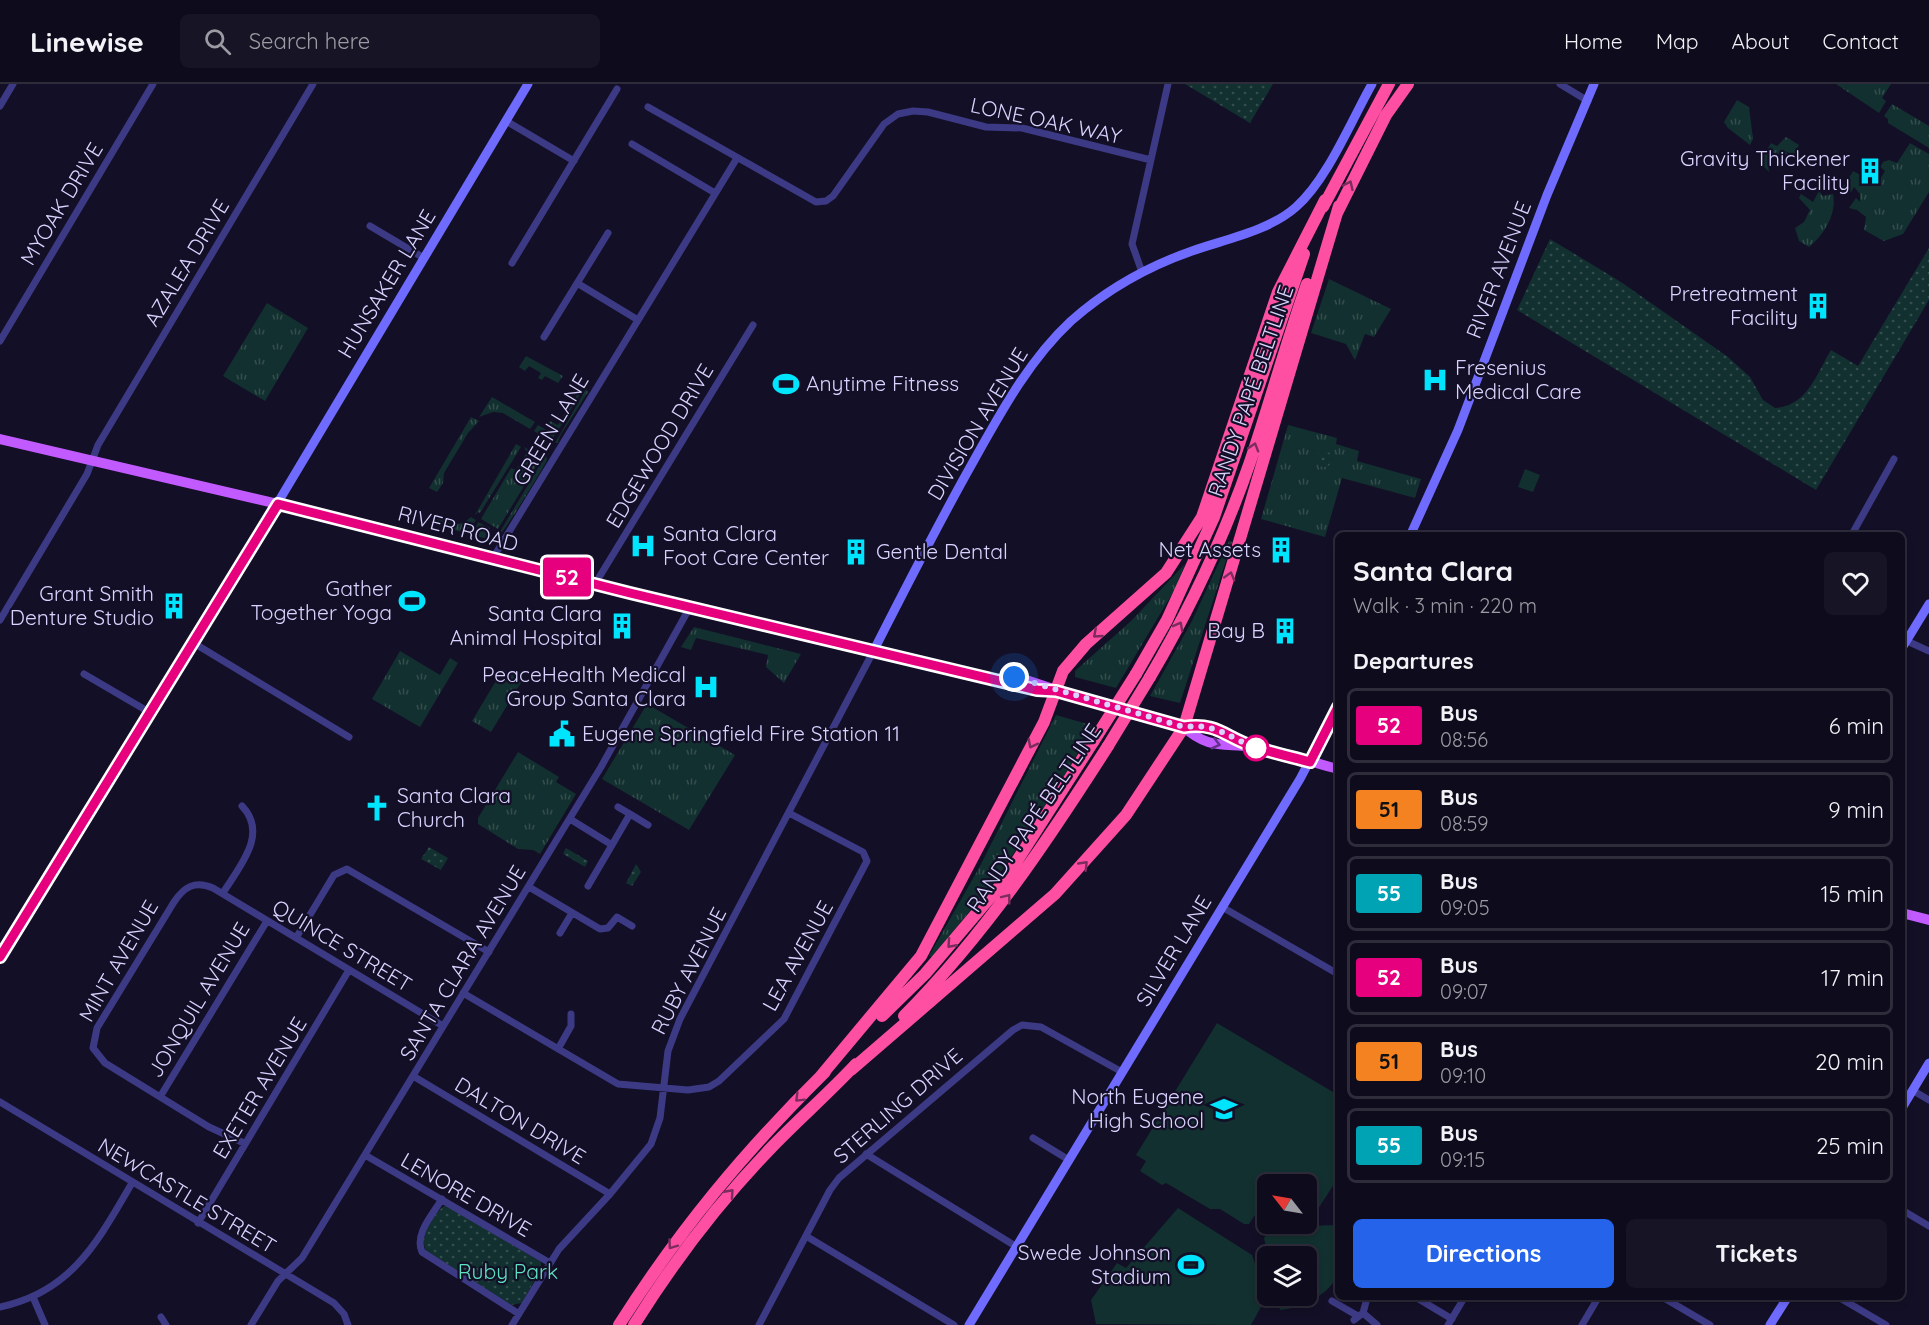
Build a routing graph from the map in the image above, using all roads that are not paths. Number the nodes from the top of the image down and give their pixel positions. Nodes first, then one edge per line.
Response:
1 (13, 84) edge
2 (153, 84) edge
3 (313, 84) edge
4 (528, 84) edge
5 (1168, 84) edge
6 (1372, 84) edge
7 (1389, 84) edge
8 (1408, 84) edge
9 (1560, 84) edge
10 (1594, 84) edge
11 (617, 89) dead end
12 (1588, 101) junction
13 (0, 106) edge
14 (648, 107) dead end
15 (506, 121) junction
16 (632, 144) dead end
17 (736, 158) junction
18 (1150, 160) junction
19 (573, 161) junction
20 (715, 193) junction
21 (1326, 200) junction
22 (1339, 207) junction
23 (370, 226) dead end
24 (608, 233) dead end
25 (424, 258) junction
26 (512, 263) dead end
27 (1142, 272) junction
28 (577, 283) junction
29 (638, 320) junction
30 (753, 325) dead end
31 (544, 337) dead end
32 (0, 341) edge
33 (0, 439) edge
34 (1894, 459) dead end
35 (92, 460) junction
36 (278, 504) junction
37 (1412, 532) edge
38 (1853, 532) edge
39 (493, 558) junction
40 (595, 584) junction
41 (1929, 604) edge
42 (690, 607) junction
43 (0, 618) edge
44 (192, 642) junction
45 (1905, 643) edge
46 (1905, 645) edge
47 (874, 650) junction
48 (1929, 651) edge
49 (84, 674) dead end
50 (1056, 691) junction
51 (148, 712) junction
52 (1335, 713) edge
53 (1184, 727) junction
54 (349, 737) dead end
55 (1310, 762) junction
56 (1335, 768) edge
57 (242, 806) dead end
58 (618, 807) dead end
59 (789, 813) junction
60 (630, 814) junction
61 (570, 819) junction
62 (648, 825) dead end
63 (612, 844) junction
64 (588, 886) dead end
65 (529, 887) junction
66 (180, 893) joint
67 (223, 893) junction
68 (1222, 907) junction
69 (572, 913) junction
70 (1905, 914) edge
71 (1929, 920) edge
72 (267, 921) junction
73 (632, 926) dead end
74 (560, 933) dead end
75 (296, 938) junction
76 (489, 952) junction
77 (0, 957) edge
78 (349, 970) junction
79 (1335, 972) edge
80 (464, 993) junction
81 (571, 1014) dead end
82 (443, 1026) junction
83 (558, 1049) junction
84 (1929, 1063) edge
85 (851, 1070) junction
86 (1122, 1072) junction
87 (413, 1076) junction
88 (820, 1077) junction
89 (663, 1089) junction
90 (1912, 1090) junction
91 (160, 1097) junction
92 (1929, 1100) edge
93 (0, 1102) edge
94 (1905, 1103) edge
95 (1034, 1138) dead end
96 (244, 1143) junction
97 (866, 1154) junction
98 (365, 1155) junction
99 (1070, 1160) junction
100 (132, 1183) junction
101 (610, 1194) junction
102 (442, 1198) junction
103 (1905, 1212) edge
104 (198, 1223) junction
105 (1929, 1226) edge
106 (806, 1236) junction
107 (1017, 1247) junction
108 (550, 1263) junction
109 (285, 1275) junction
110 (33, 1297) junction
111 (1366, 1300) edge
112 (1420, 1300) edge
113 (1463, 1300) edge
114 (1597, 1300) edge
115 (1667, 1300) edge
116 (1786, 1300) edge
117 (1843, 1300) edge
118 (1332, 1301) dead end
119 (0, 1307) edge
120 (519, 1314) junction
121 (160, 1317) dead end
122 (1358, 1317) junction
123 (1450, 1322) edge
124 (45, 1325) edge
125 (166, 1325) edge
126 (251, 1325) edge
127 (348, 1325) edge
128 (512, 1325) edge
129 (619, 1325) edge
130 (634, 1325) edge
131 (759, 1325) edge
132 (954, 1325) edge
133 (969, 1325) edge
134 (1377, 1325) edge
135 (1582, 1325) edge
136 (1710, 1325) edge
137 (1770, 1325) edge
138 (1886, 1325) edge

1 - 13 street
2 - 32 street, MYOAK DRIVE
3 - 35 street, AZALEA DRIVE
4 - 15 street, HUNSAKER LANE
5 - 18 street
6 - 27 street, DIVISION AVENUE
7 - 21 highway, RANDY PAPÉ BELTLINE
22 -> 8 highway, RANDY PAPÉ BELTLINE
9 - 12 street
10 - 12 street, RIVER AVENUE
11 - 19 street
12 - 37 street, RIVER AVENUE
14 - 17 street
15 - 19 street
15 - 25 street, HUNSAKER LANE
16 - 20 street
17 - 18 street, LONE OAK WAY
17 - 20 street, GREEN LANE
18 - 27 street
19 - 26 street
20 - 29 street, GREEN LANE
21 -> 50 highway
21 -> 88 highway, RANDY PAPÉ BELTLINE, bridge
53 -> 22 highway
85 -> 22 highway, RANDY PAPÉ BELTLINE, bridge
23 - 25 street
24 - 28 street
25 - 36 street, HUNSAKER LANE
27 - 47 street, DIVISION AVENUE
28 - 29 street
28 - 31 street
29 - 39 street, GREEN LANE
30 - 40 street, EDGEWOOD DRIVE
33 - 35 main road, RIVER ROAD
34 - 38 street
35 - 36 main road, RIVER ROAD
35 - 43 street, AZALEA DRIVE
36 - 39 main road, RIVER ROAD
36 - 44 street, HUNSAKER LANE
39 - 40 main road, RIVER ROAD
40 - 42 main road, RIVER ROAD
41 - 45 street
42 - 47 main road, RIVER ROAD
42 - 61 street, SANTA CLARA AVENUE
44 - 51 street, HUNSAKER LANE
44 - 54 street
46 - 48 street
47 - 50 main road, RIVER ROAD
47 - 59 street, RUBY AVENUE
49 - 51 street
50 - 53 main road
50 -> 88 highway
51 - 77 street, HUNSAKER LANE
52 - 55 street
53 - 55 main road
85 -> 53 highway
55 - 56 main road
55 - 68 street, SILVER LANE
57 - 67 street
58 - 60 street
59 - 89 street, RUBY AVENUE
59 - 89 street, LEA AVENUE
60 - 62 street
60 - 63 street
61 - 63 street
61 - 65 street, SANTA CLARA AVENUE
63 - 64 street
65 - 69 street
65 - 76 street, SANTA CLARA AVENUE
66 - 67 street, QUINCE STREET
66 - 91 street, MINT AVENUE
67 - 72 street, QUINCE STREET
68 - 79 street
68 - 86 street, SILVER LANE
69 - 73 street
69 - 74 street
70 - 71 main road
72 - 75 street, QUINCE STREET
72 - 91 street, JONQUIL AVENUE
75 - 76 street
75 - 78 street, QUINCE STREET
76 - 80 street, SANTA CLARA AVENUE
78 - 82 street, QUINCE STREET
78 - 96 street, EXETER AVENUE
80 - 82 street, SANTA CLARA AVENUE
80 - 83 street
81 - 83 street
82 - 87 street, SANTA CLARA AVENUE
83 - 89 street
84 - 90 street
130 -> 85 highway, RANDY PAPÉ BELTLINE
86 - 97 street, STERLING DRIVE
86 - 99 street, SILVER LANE
87 - 98 street, SANTA CLARA AVENUE
87 - 101 street, DALTON DRIVE
88 -> 129 highway, RANDY PAPÉ BELTLINE
89 - 101 street, RUBY AVENUE
90 - 92 street
90 - 94 street
91 - 96 street
93 - 100 street, NEWCASTLE STREET
95 - 99 street
96 - 104 street, EXETER AVENUE
97 - 106 street, STERLING DRIVE
97 - 107 street
98 - 102 street, LENORE DRIVE
98 - 109 street, SANTA CLARA AVENUE
99 - 107 street, SILVER LANE
100 - 104 street, NEWCASTLE STREET
100 - 110 street
101 - 108 street, RUBY AVENUE
102 - 108 street, LENORE DRIVE
102 - 120 street
103 - 105 street
104 - 109 street, NEWCASTLE STREET
106 - 131 street, STERLING DRIVE
106 - 132 street
107 - 133 street, SILVER LANE
108 - 120 street, RUBY AVENUE
109 - 126 street, SANTA CLARA AVENUE
109 - 127 street, NEWCASTLE STREET
110 - 119 street
110 - 124 street
111 - 122 street
112 - 123 street
113 - 123 street
114 - 135 street
115 - 136 street
116 - 137 street
117 - 138 street
118 - 122 street
120 - 128 street, RUBY AVENUE
121 - 125 street
122 - 134 street

